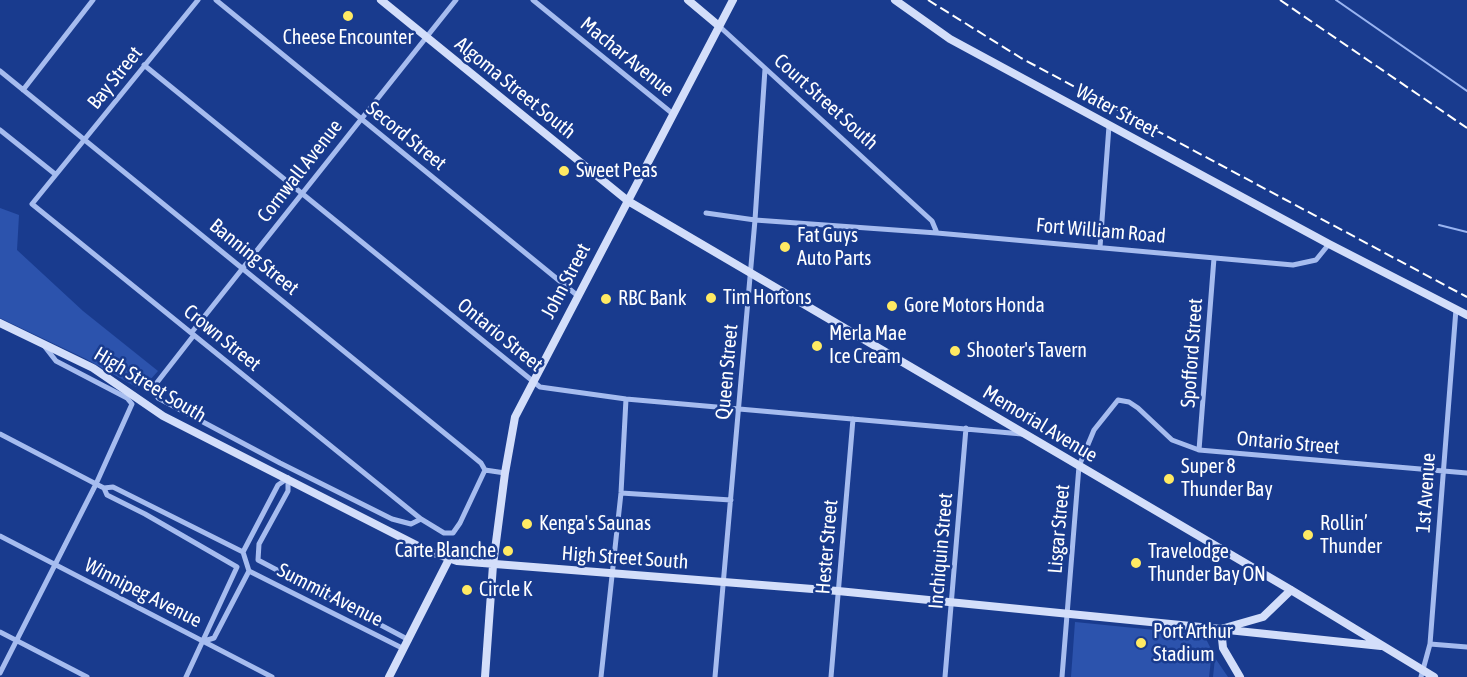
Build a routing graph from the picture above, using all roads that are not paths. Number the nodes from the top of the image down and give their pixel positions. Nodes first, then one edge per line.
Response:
1 (93, 0) edge
2 (198, 0) edge
3 (216, 0) edge
4 (381, 0) edge
5 (456, 0) edge
6 (533, 0) edge
7 (688, 0) edge
8 (733, 0) edge
9 (895, 0) edge
10 (719, 26) junction
11 (426, 37) junction
12 (144, 65) junction
13 (765, 69) junction
14 (0, 71) edge
15 (23, 90) junction
16 (673, 114) junction
17 (360, 118) junction
18 (1109, 126) junction
19 (0, 130) edge
20 (83, 140) junction
21 (55, 174) junction
22 (301, 192) junction
23 (628, 201) junction
24 (706, 213) dead end
25 (755, 220) junction
26 (937, 233) junction
27 (1329, 244) junction
28 (1100, 247) junction
29 (1214, 258) junction
30 (245, 268) junction
31 (750, 273) junction
32 (578, 296) junction
33 (1456, 309) junction
34 (1467, 315) edge
35 (0, 323) edge
36 (193, 334) junction
37 (42, 343) junction
38 (532, 380) junction
39 (627, 399) junction
40 (1123, 399) joint
41 (739, 407) junction
42 (853, 419) junction
43 (966, 428) junction
44 (0, 434) edge
45 (1027, 434) junction
46 (1199, 450) junction
47 (1079, 466) junction
48 (485, 470) junction
49 (1443, 471) junction
50 (505, 473) junction
51 (1467, 473) edge
52 (288, 478) junction
53 (96, 484) junction
54 (104, 488) junction
55 (621, 493) junction
56 (731, 500) junction
57 (150, 506) junction
58 (145, 514) junction
59 (421, 519) junction
60 (0, 536) edge
61 (243, 552) junction
62 (449, 559) junction
63 (493, 565) junction
64 (55, 566) junction
65 (249, 571) junction
66 (611, 574) junction
67 (723, 581) junction
68 (1291, 590) junction
69 (838, 591) junction
70 (952, 601) junction
71 (1067, 613) junction
72 (1221, 629) junction
73 (0, 632) edge
74 (408, 640) junction
75 (16, 641) junction
76 (204, 641) junction
77 (1430, 644) junction
78 (1383, 646) junction
79 (1467, 647) edge
80 (404, 649) junction
81 (0, 673) edge
82 (1422, 673) edge
83 (87, 677) edge
84 (186, 677) edge
85 (272, 677) edge
86 (389, 677) edge
87 (485, 677) edge
88 (601, 677) edge
89 (715, 677) edge
90 (831, 677) edge
91 (945, 677) edge
92 (1062, 677) edge
93 (1240, 677) edge
94 (1434, 677) edge

1 - 15 street
2 - 12 street, Bay Street
3 - 17 street, Secord Street
4 - 11 main road, Algoma Street South
5 - 11 street, Cornwall Avenue
6 - 16 street, Machar Avenue
7 - 10 main road, Court Street South
8 - 10 main road, John Street
9 - 18 main road, Water Street
10 - 13 street, Court Street South
10 - 16 main road, John Street
11 - 17 street, Cornwall Avenue
11 - 23 main road, Algoma Street South
12 - 20 street, Bay Street
12 - 22 street, Ontario Street
13 - 25 street, Queen Street
13 - 26 street, Court Street South
14 - 15 street, Banning Street
15 - 20 street, Banning Street
16 - 23 main road, John Street
17 - 22 street, Cornwall Avenue
17 - 32 street, Secord Street
18 - 27 main road, Water Street
18 - 28 street
19 - 21 street
20 - 21 street, Bay Street
20 - 30 street, Banning Street
21 - 36 street, Crown Street
22 - 30 street, Cornwall Avenue
22 - 38 street, Ontario Street
23 - 31 main road, Memorial Avenue
23 - 32 main road, John Street
24 - 25 street, Fort William Road
25 - 26 street, Fort William Road
25 - 31 street, Queen Street
26 - 28 street, Fort William Road
27 - 29 street, Fort William Road
27 - 33 main road
28 - 29 street, Fort William Road
29 - 46 street, Spofford Street
30 - 36 street, Cornwall Avenue
30 - 48 street, Banning Street
31 - 41 street, Queen Street
31 - 45 main road, Memorial Avenue
32 - 38 main road, John Street
33 - 34 main road
33 - 49 street, 1st Avenue
35 - 37 main road, High Street South
36 - 59 street, Crown Street
36 - 59 street, Cornwall Avenue
37 - 52 main road, High Street South
37 - 53 street
38 - 39 street, Ontario Street
38 - 50 main road, John Street
39 - 41 street, Ontario Street
39 - 55 street
40 - 46 street, Ontario Street
40 - 47 street, Lisgar Street
41 - 42 street, Ontario Street
41 - 56 street, Queen Street
42 - 43 street, Ontario Street
42 - 69 street, Hester Street
43 - 45 street, Ontario Street
43 - 70 street, Inchiquin Street
44 - 53 street
45 - 47 main road, Memorial Avenue
46 - 49 street, Ontario Street
47 - 68 main road, Memorial Avenue
47 - 71 street, Lisgar Street
48 - 50 street
48 - 59 street
49 - 51 street, Ontario Street
49 - 77 street, 1st Avenue
50 - 63 main road, John Street
52 - 61 street
52 - 62 main road, High Street South
52 - 74 street, Summit Avenue
53 - 54 street
53 - 64 street
54 - 57 street
54 - 58 street
55 - 56 street
55 - 66 street
56 - 67 street, Queen Street
57 - 58 street
57 - 61 street
58 - 76 street
60 - 64 street, Winnipeg Avenue
61 - 65 street
62 - 63 main road, High Street South
62 - 74 main road
63 - 66 main road, High Street South
63 - 87 main road, John Street
64 - 75 street
64 - 76 street, Winnipeg Avenue
65 - 76 street, Summit Avenue
65 - 80 street, Summit Avenue
66 - 67 main road, High Street South
66 - 88 street
67 - 69 main road, High Street South
67 - 89 street, Queen Street
68 - 72 main road, High Street South
68 - 78 main road, Memorial Avenue
69 - 70 main road, High Street South
69 - 90 street, Hester Street
70 - 71 main road, High Street South
70 - 91 street, Inchiquin Street
71 - 72 main road, High Street South
71 - 92 street, Lisgar Street
72 - 78 main road
72 - 93 main road
73 - 75 street
74 - 80 main road
75 - 81 street
75 - 83 street
76 - 84 street
76 - 85 street, Winnipeg Avenue
77 - 79 street
77 - 82 street, 1st Avenue
78 - 82 main road, Memorial Avenue
80 - 86 main road
82 - 94 main road, Memorial Avenue

